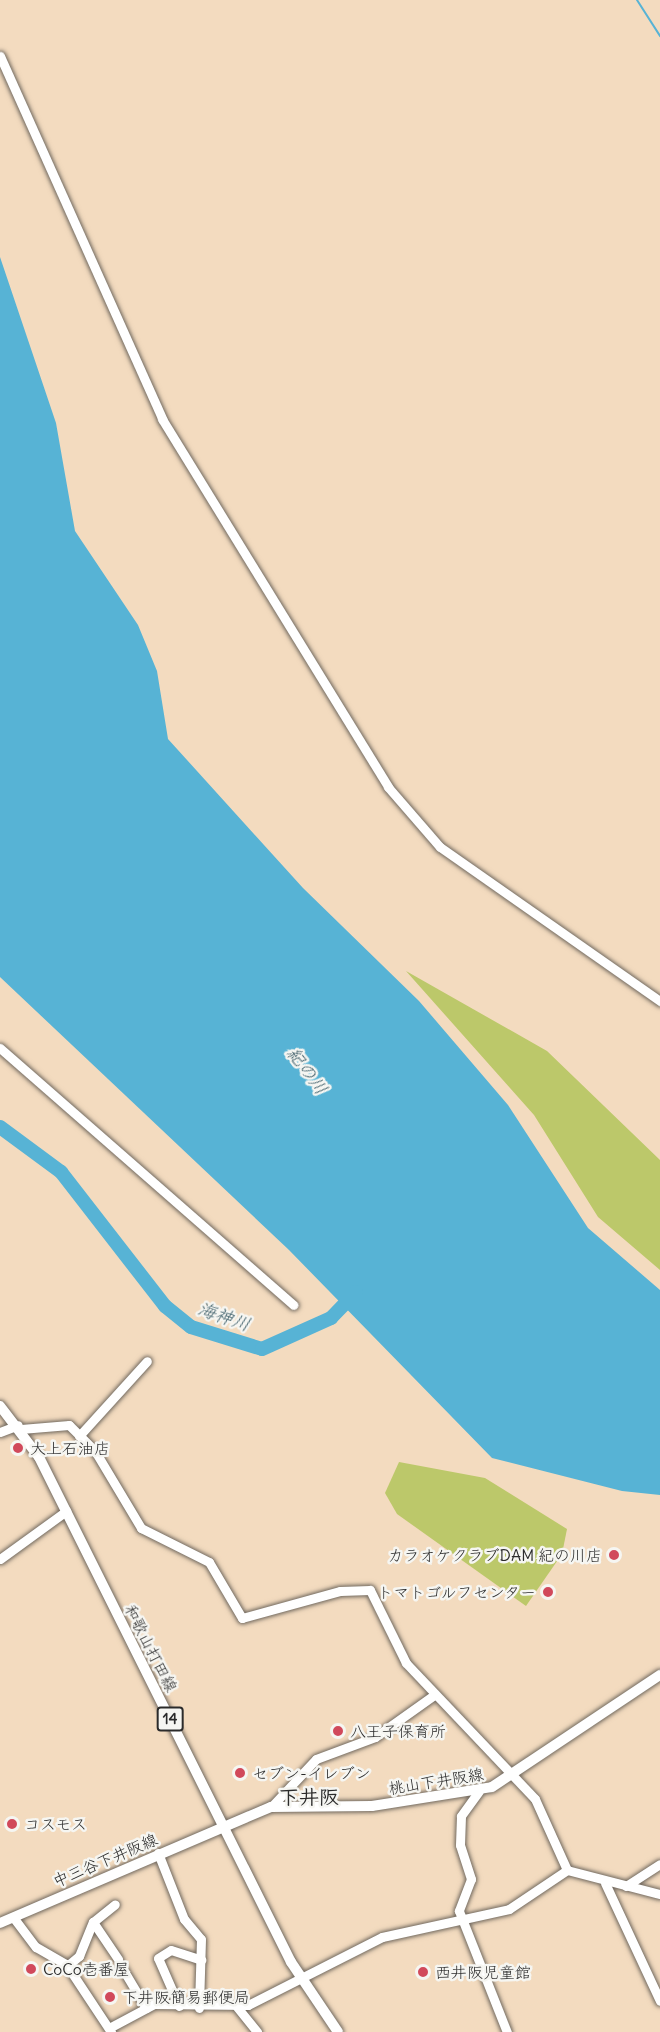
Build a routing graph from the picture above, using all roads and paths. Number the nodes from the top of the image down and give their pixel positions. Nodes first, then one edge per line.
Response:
1 (0, 56) edge
2 (660, 1001) edge
3 (0, 1048) edge
4 (294, 1305) dead end
5 (147, 1361) dead end
6 (0, 1406) edge
7 (19, 1427) junction
8 (0, 1432) edge
9 (79, 1436) junction
10 (66, 1511) junction
11 (0, 1559) edge
12 (660, 1675) edge
13 (434, 1695) junction
14 (515, 1775) junction
15 (479, 1791) junction
16 (271, 1807) junction
17 (224, 1829) junction
18 (158, 1853) junction
19 (660, 1864) edge
20 (567, 1870) junction
21 (605, 1883) junction
22 (626, 1887) junction
23 (660, 1894) edge
24 (115, 1904) dead end
25 (13, 1917) junction
26 (462, 1919) junction
27 (93, 1922) junction
28 (0, 1923) edge
29 (201, 1960) junction
30 (67, 1966) junction
31 (301, 1977) junction
32 (660, 2001) edge
33 (179, 2006) junction
34 (237, 2007) junction
35 (146, 2008) junction
36 (199, 2008) junction
37 (506, 2028) edge
38 (110, 2030) edge
39 (257, 2032) edge
40 (338, 2032) edge
41 (498, 2032) edge

1 - 2 street
3 - 4 street
5 - 9 street
6 - 7 main road, 和歌山打田線 / 14
7 - 8 street
7 - 9 street
7 - 10 main road, 和歌山打田線 / 14
9 - 13 street
10 - 11 street
10 - 17 main road, 和歌山打田線 / 14
12 - 14 main road, 桃山下井阪線
13 - 14 street
13 - 16 street
14 - 15 main road, 桃山下井阪線
14 - 20 street
15 - 16 main road, 桃山下井阪線
15 - 26 street
16 - 17 main road, 桃山下井阪線
17 - 18 main road, 中三谷下井阪線
17 - 31 main road, 和歌山打田線 / 14
18 - 25 main road, 中三谷下井阪線
18 - 29 street
19 - 22 street
20 - 21 street
20 - 26 street
21 - 22 street
21 - 32 street
22 - 23 street
24 - 27 street
25 - 28 main road, 中三谷下井阪線
25 - 30 street
26 - 31 street
26 - 37 street
27 - 30 street
27 - 35 street
29 - 33 street
29 - 36 street
30 - 38 street
31 - 34 street
31 - 40 main road, 和歌山打田線 / 14
33 - 35 street
33 - 36 street
34 - 36 street
34 - 39 street
35 - 38 street
37 - 41 street

